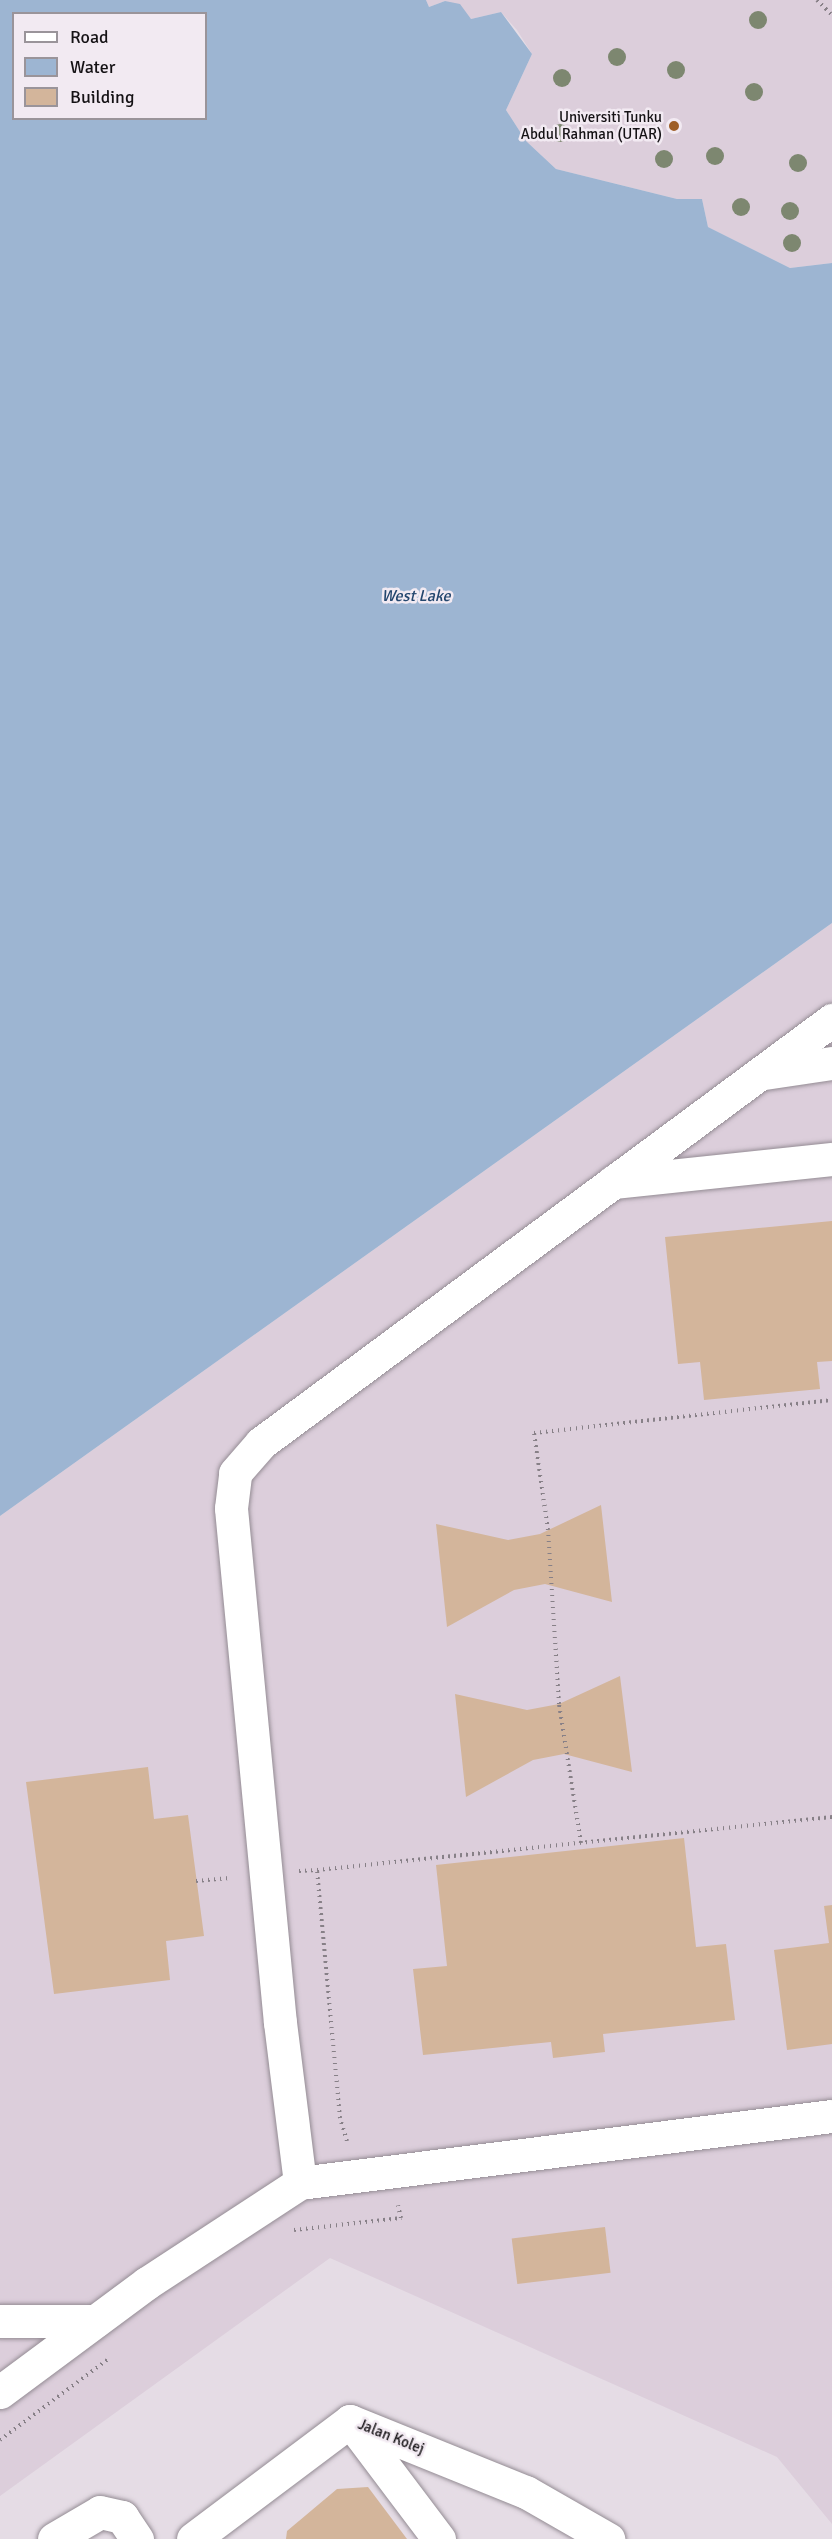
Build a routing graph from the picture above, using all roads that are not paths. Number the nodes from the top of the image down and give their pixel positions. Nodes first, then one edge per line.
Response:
1 (832, 1020) edge
2 (832, 1062) edge
3 (760, 1073) junction
4 (832, 1160) edge
5 (613, 1182) junction
6 (832, 2116) edge
7 (300, 2183) junction
8 (0, 2321) edge
9 (95, 2321) junction
10 (0, 2392) edge
11 (350, 2421) junction
12 (54, 2539) edge
13 (137, 2539) edge
14 (195, 2539) edge
15 (439, 2539) edge
16 (608, 2539) edge

1 - 3 street
2 - 3 street
3 - 5 street
4 - 5 street
5 - 7 street
6 - 7 street
7 - 9 street
8 - 9 street
9 - 10 street
11 - 14 street, Jalan Kolej
11 - 15 street
11 - 16 street, Jalan Kolej
12 - 13 street

